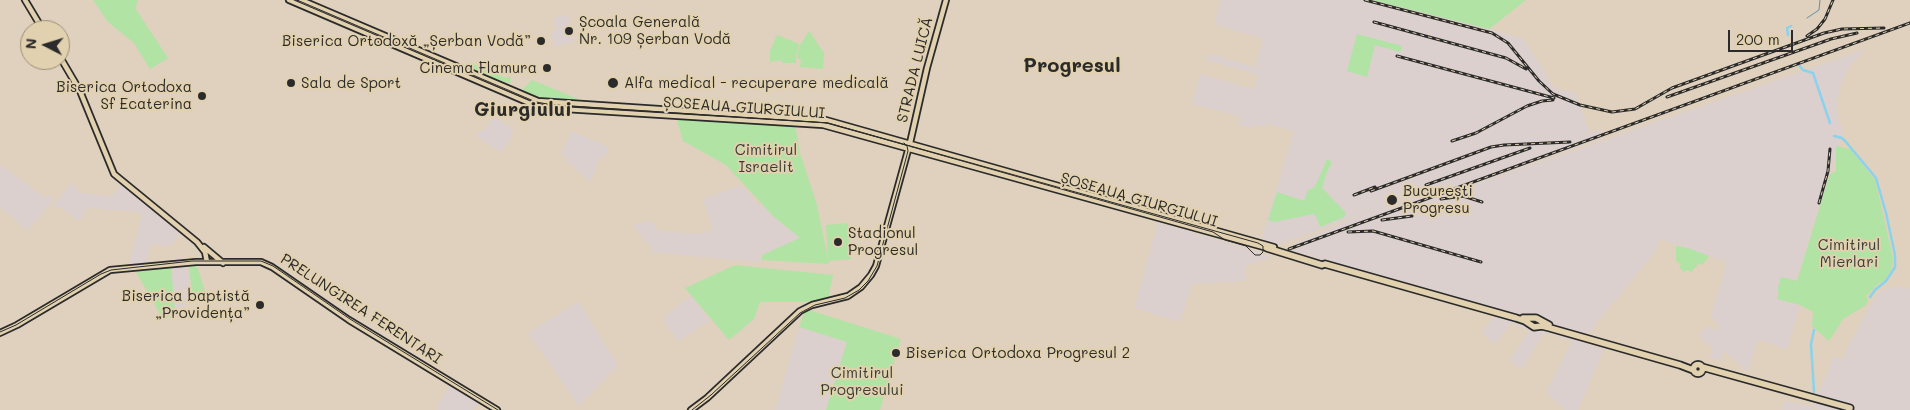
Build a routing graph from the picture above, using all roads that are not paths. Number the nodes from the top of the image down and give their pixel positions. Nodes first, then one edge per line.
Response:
1 (25, 0) edge
2 (289, 0) edge
3 (301, 0) edge
4 (946, 0) edge
5 (37, 20) edge
6 (68, 70) edge
7 (909, 146) junction
8 (1213, 231) junction
9 (1274, 247) joint
10 (1267, 248) joint
11 (206, 250) junction
12 (201, 262) junction
13 (208, 262) junction
14 (223, 263) junction
15 (1323, 263) junction
16 (0, 333) edge
17 (1701, 370) junction
18 (497, 410) edge
19 (691, 410) edge
20 (1841, 410) edge
21 (1853, 410) edge

1 - 5 main road
2 - 7 main road, ȘOSEAUA GIURGIULUI
3 - 7 main road, ȘOSEAUA GIURGIULUI
4 - 7 main road, STRADA LUICĂ
6 - 11 main road
7 - 8 main road, ȘOSEAUA GIURGIULUI
7 - 19 main road, STRADA LUICĂ
8 - 9 main road, ȘOSEAUA GIURGIULUI
8 - 10 main road, ȘOSEAUA GIURGIULUI
9 - 15 highway, ȘOSEAUA GIURGIULUI
10 - 15 highway, ȘOSEAUA GIURGIULUI
11 - 12 main road
11 - 13 main road
11 - 14 main road
12 - 13 main road, PRELUNGIREA FERENTARI
12 - 16 main road, PRELUNGIREA FERENTARI
13 - 14 main road, PRELUNGIREA FERENTARI
14 - 18 main road, PRELUNGIREA FERENTARI
15 - 17 highway, ȘOSEAUA GIURGIULUI
17 - 20 highway, ȘOSEAUA GIURGIULUI
17 - 21 highway, ȘOSEAUA GIURGIULUI

